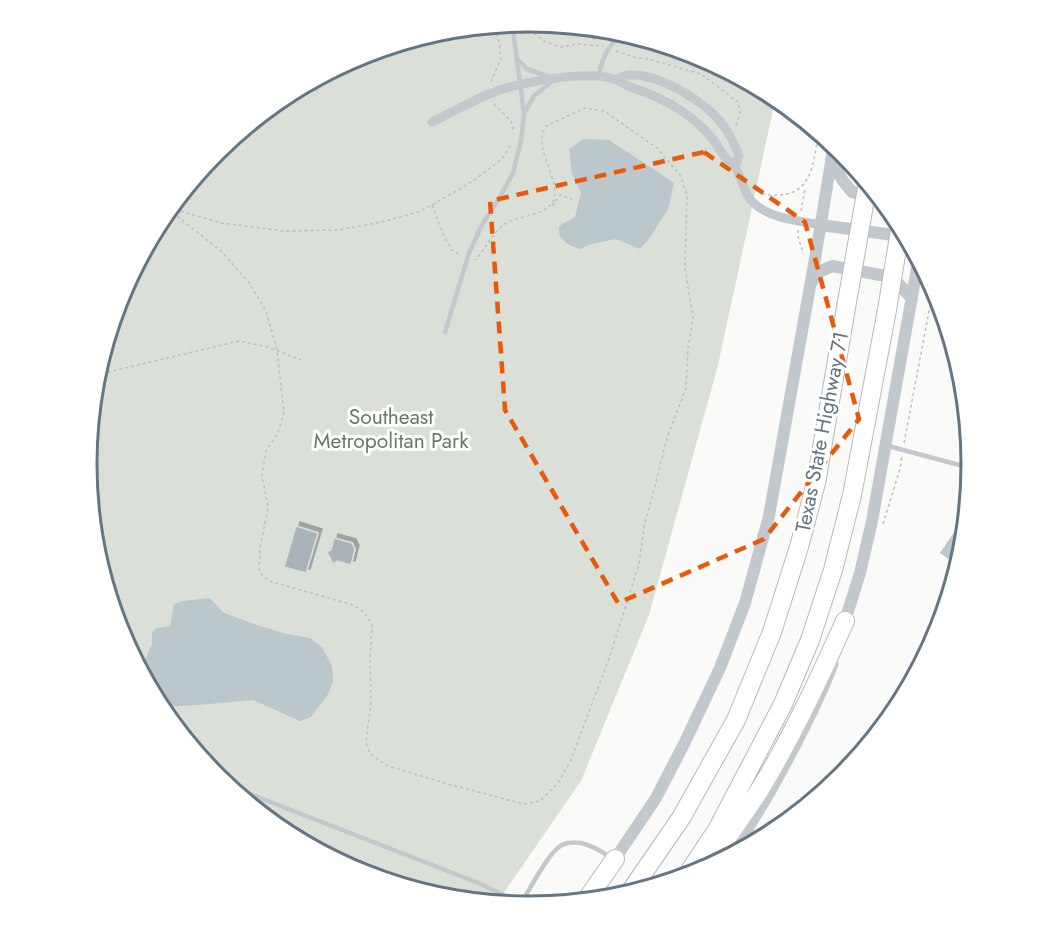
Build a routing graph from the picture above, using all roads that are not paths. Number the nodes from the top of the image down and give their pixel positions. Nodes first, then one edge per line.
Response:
1 (513, 32) edge
2 (615, 40) edge
3 (517, 58) junction
4 (598, 77) junction
5 (555, 79) junction
6 (616, 80) junction
7 (520, 84) junction
8 (692, 98) junction
9 (684, 112) junction
10 (524, 113) junction
11 (432, 122) dead end
12 (832, 155) edge
13 (831, 160) junction
14 (735, 167) junction
15 (866, 193) edge
16 (868, 195) edge
17 (821, 225) junction
18 (896, 235) edge
19 (898, 239) edge
20 (916, 272) edge
21 (810, 285) junction
22 (912, 299) junction
23 (445, 332) dead end
24 (885, 445) junction
25 (962, 466) edge
26 (845, 621) junction
27 (250, 794) edge
28 (739, 842) edge
29 (714, 855) edge
30 (615, 859) junction
31 (694, 864) edge
32 (636, 883) edge
33 (592, 892) edge
34 (503, 896) edge
35 (526, 896) edge

1 - 3 lane
2 - 4 lane
3 - 5 lane
3 - 7 lane
4 - 5 street
4 - 6 street
5 - 7 street
5 - 10 lane
6 - 8 street
6 - 9 street
7 - 10 lane
7 - 11 street
8 - 9 street
8 - 14 street
9 - 14 street
10 - 23 lane
12 - 13 street
13 - 16 street
13 - 17 street
14 - 17 street
15 - 32 highway, Texas State Highway 71, bridge
17 - 18 street
17 - 21 street
19 - 31 highway, Texas State Highway 71, bridge
20 - 22 street
21 - 22 street
21 - 30 street
22 - 24 street
24 - 25 lane
24 - 26 street
26 - 28 street
26 - 29 highway
27 - 34 lane
30 - 33 highway
30 - 35 lane

